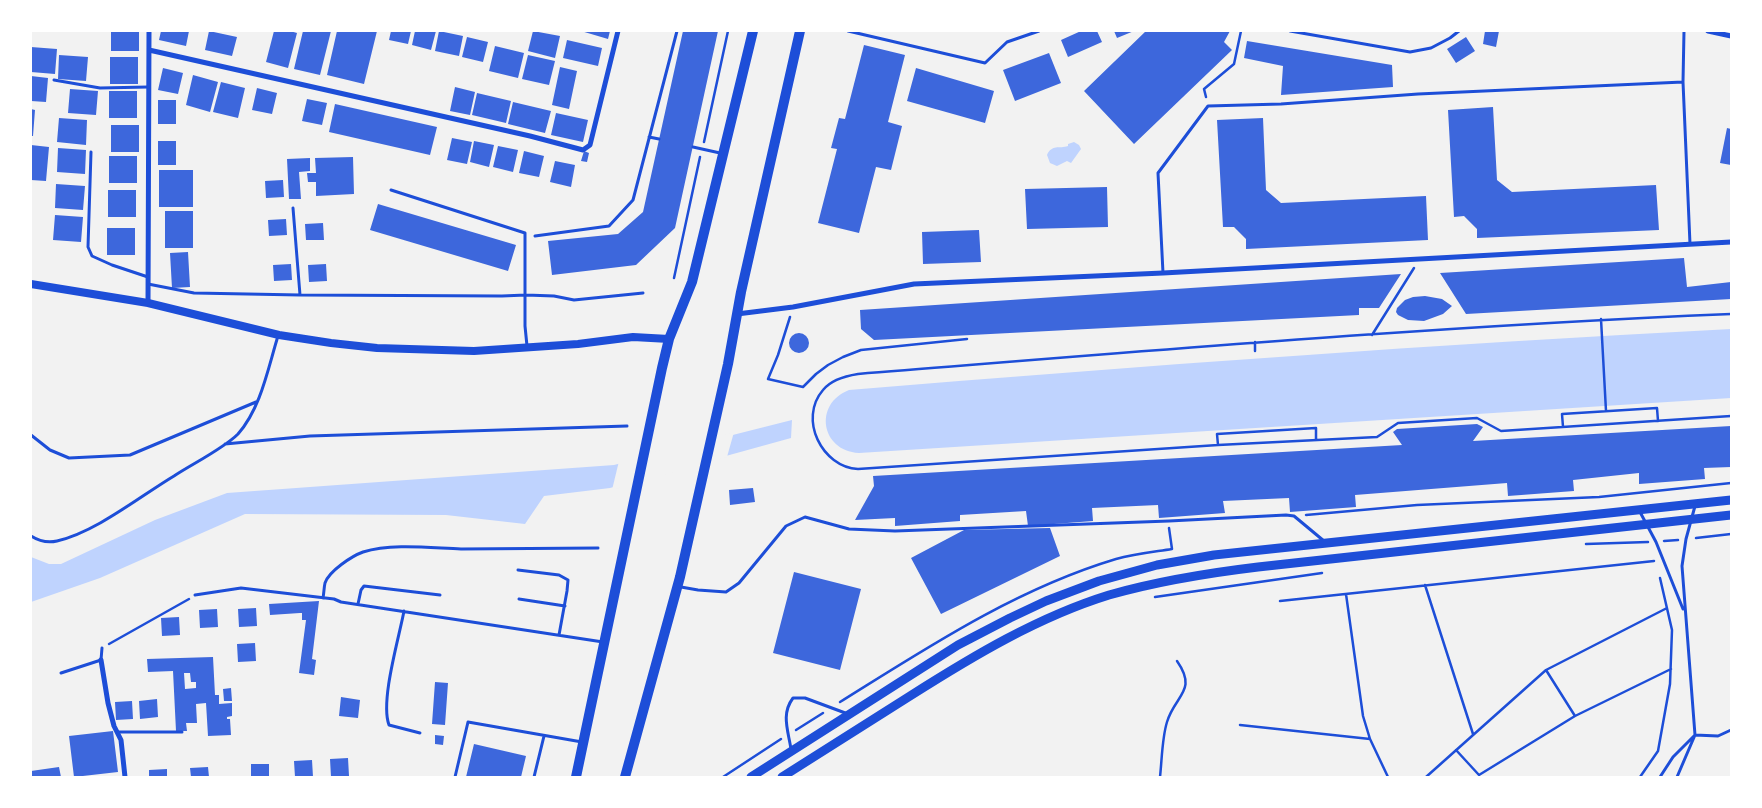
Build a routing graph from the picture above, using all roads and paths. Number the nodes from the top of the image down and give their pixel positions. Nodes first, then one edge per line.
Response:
1 (149, 31) edge
2 (618, 31) edge
3 (677, 31) edge
4 (753, 31) edge
5 (800, 31) edge
6 (848, 31) edge
7 (1039, 31) edge
8 (1241, 31) edge
9 (1290, 31) edge
10 (1459, 31) edge
11 (1684, 31) edge
12 (1708, 31) edge
13 (1731, 36) edge
14 (149, 50) junction
15 (54, 80) dead end
16 (1684, 82) junction
17 (149, 87) junction
18 (1208, 106) junction
19 (650, 137) junction
20 (659, 139) dead end
21 (693, 147) dead end
22 (91, 152) dead end
23 (723, 154) junction
24 (391, 190) dead end
25 (293, 208) dead end
26 (535, 236) dead end
27 (1731, 242) edge
28 (1690, 244) junction
29 (1420, 259) junction
30 (1163, 273) junction
31 (148, 277) junction
32 (31, 284) edge
33 (148, 284) junction
34 (643, 293) dead end
35 (300, 295) junction
36 (526, 295) junction
37 (148, 303) junction
38 (793, 307) junction
39 (737, 314) junction
40 (1731, 314) edge
41 (1601, 321) junction
42 (1372, 334) junction
43 (279, 335) junction
44 (669, 339) junction
45 (967, 339) dead end
46 (1255, 342) junction
47 (527, 348) junction
48 (1256, 351) dead end
49 (256, 402) junction
50 (1606, 410) junction
51 (1730, 417) edge
52 (1658, 421) junction
53 (627, 426) dead end
54 (1563, 427) junction
55 (31, 435) edge
56 (1316, 440) junction
57 (225, 444) junction
58 (1218, 445) junction
59 (1731, 483) edge
60 (1731, 500) edge
61 (1696, 504) junction
62 (1639, 511) junction
63 (1731, 515) edge
64 (1294, 516) junction
65 (1692, 520) junction
66 (1169, 521) junction
67 (1647, 525) junction
68 (1731, 534) edge
69 (31, 536) edge
70 (1686, 539) junction
71 (1656, 542) junction
72 (1326, 543) junction
73 (1581, 544) dead end
74 (598, 548) dead end
75 (1172, 549) dead end
76 (1656, 561) dead end
77 (518, 570) dead end
78 (1658, 570) dead end
79 (1323, 573) dead end
80 (679, 582) junction
81 (1425, 585) junction
82 (1346, 594) junction
83 (440, 595) dead end
84 (194, 596) joint
85 (1152, 597) dead end
86 (323, 598) junction
87 (518, 599) dead end
88 (1280, 601) dead end
89 (358, 604) junction
90 (565, 606) junction
91 (1667, 608) junction
92 (404, 611) junction
93 (1684, 612) junction
94 (559, 635) junction
95 (603, 642) junction
96 (102, 648) joint
97 (101, 660) junction
98 (1176, 661) dead end
99 (1671, 669) junction
100 (1546, 670) junction
101 (62, 673) dead end
102 (848, 714) junction
103 (1575, 716) junction
104 (1240, 725) dead end
105 (1731, 730) edge
106 (117, 732) junction
107 (182, 732) dead end
108 (420, 733) dead end
109 (1473, 734) junction
110 (1695, 734) junction
111 (544, 736) junction
112 (1370, 739) junction
113 (584, 742) junction
114 (1456, 750) junction
115 (791, 751) junction
116 (626, 774) edge
117 (125, 777) edge
118 (455, 777) edge
119 (534, 777) edge
120 (576, 777) edge
121 (751, 777) edge
122 (782, 777) edge
123 (1160, 777) edge
124 (1388, 777) edge
125 (1426, 777) edge
126 (1640, 777) edge
127 (1660, 777) edge
128 (1677, 777) edge

1 - 14 street
2 - 14 street
3 - 19 lane
4 - 23 main road
5 - 39 main road
6 - 7 lane
8 - 18 path
9 - 10 lane
11 - 16 lane
12 - 13 street
14 - 17 street
15 - 17 lane
16 - 18 lane
16 - 28 lane
17 - 31 street
18 - 30 lane
19 - 20 lane
19 - 26 lane
21 - 23 lane
22 - 31 lane
23 - 44 main road
24 - 36 lane
25 - 35 lane
27 - 28 street
28 - 29 street
29 - 30 street
29 - 42 path
30 - 38 street
31 - 33 street
32 - 37 street
33 - 35 lane
33 - 37 street
34 - 36 lane
35 - 36 lane
36 - 47 lane
37 - 43 street
38 - 39 street
38 - 45 path
39 - 80 main road
40 - 41 path
41 - 42 path
41 - 50 path
42 - 46 path
43 - 47 street
43 - 49 lane
44 - 47 street
44 - 95 main road
46 - 48 path
46 - 58 path
49 - 55 lane
49 - 57 lane
50 - 52 path
50 - 54 path
51 - 52 path
52 - 54 path
53 - 57 lane
54 - 56 path
56 - 58 path
56 - 58 path
57 - 69 lane
59 - 64 path
60 - 61 main road
61 - 62 main road
61 - 65 lane
62 - 67 lane
62 - 72 main road
63 - 65 main road
64 - 66 lane
64 - 72 lane
65 - 67 main road
65 - 70 lane
66 - 75 path
66 - 80 lane
67 - 71 lane
67 - 122 main road
68 - 70 path
70 - 71 path
70 - 93 lane
71 - 73 path
71 - 93 lane
72 - 102 main road
74 - 86 lane
76 - 81 path
77 - 90 lane
78 - 91 path
79 - 85 path
80 - 116 main road
81 - 82 path
81 - 109 path
82 - 88 path
82 - 112 path
83 - 89 lane
84 - 86 lane
84 - 96 path
86 - 89 lane
87 - 90 lane
89 - 92 lane
90 - 94 lane
91 - 99 path
91 - 100 path
92 - 94 lane
92 - 108 lane
93 - 110 lane
94 - 95 lane
95 - 113 main road
96 - 97 lane
97 - 101 lane
97 - 106 street
98 - 123 path
99 - 103 path
99 - 126 path
100 - 103 path
100 - 109 path
102 - 115 main road
102 - 115 lane
103 - 114 path
104 - 112 path
105 - 110 lane
106 - 107 lane
106 - 117 street
109 - 114 path
110 - 127 lane
110 - 128 lane
111 - 113 lane
111 - 118 lane
111 - 119 lane
112 - 124 path
113 - 120 main road
114 - 125 path
115 - 121 main road

